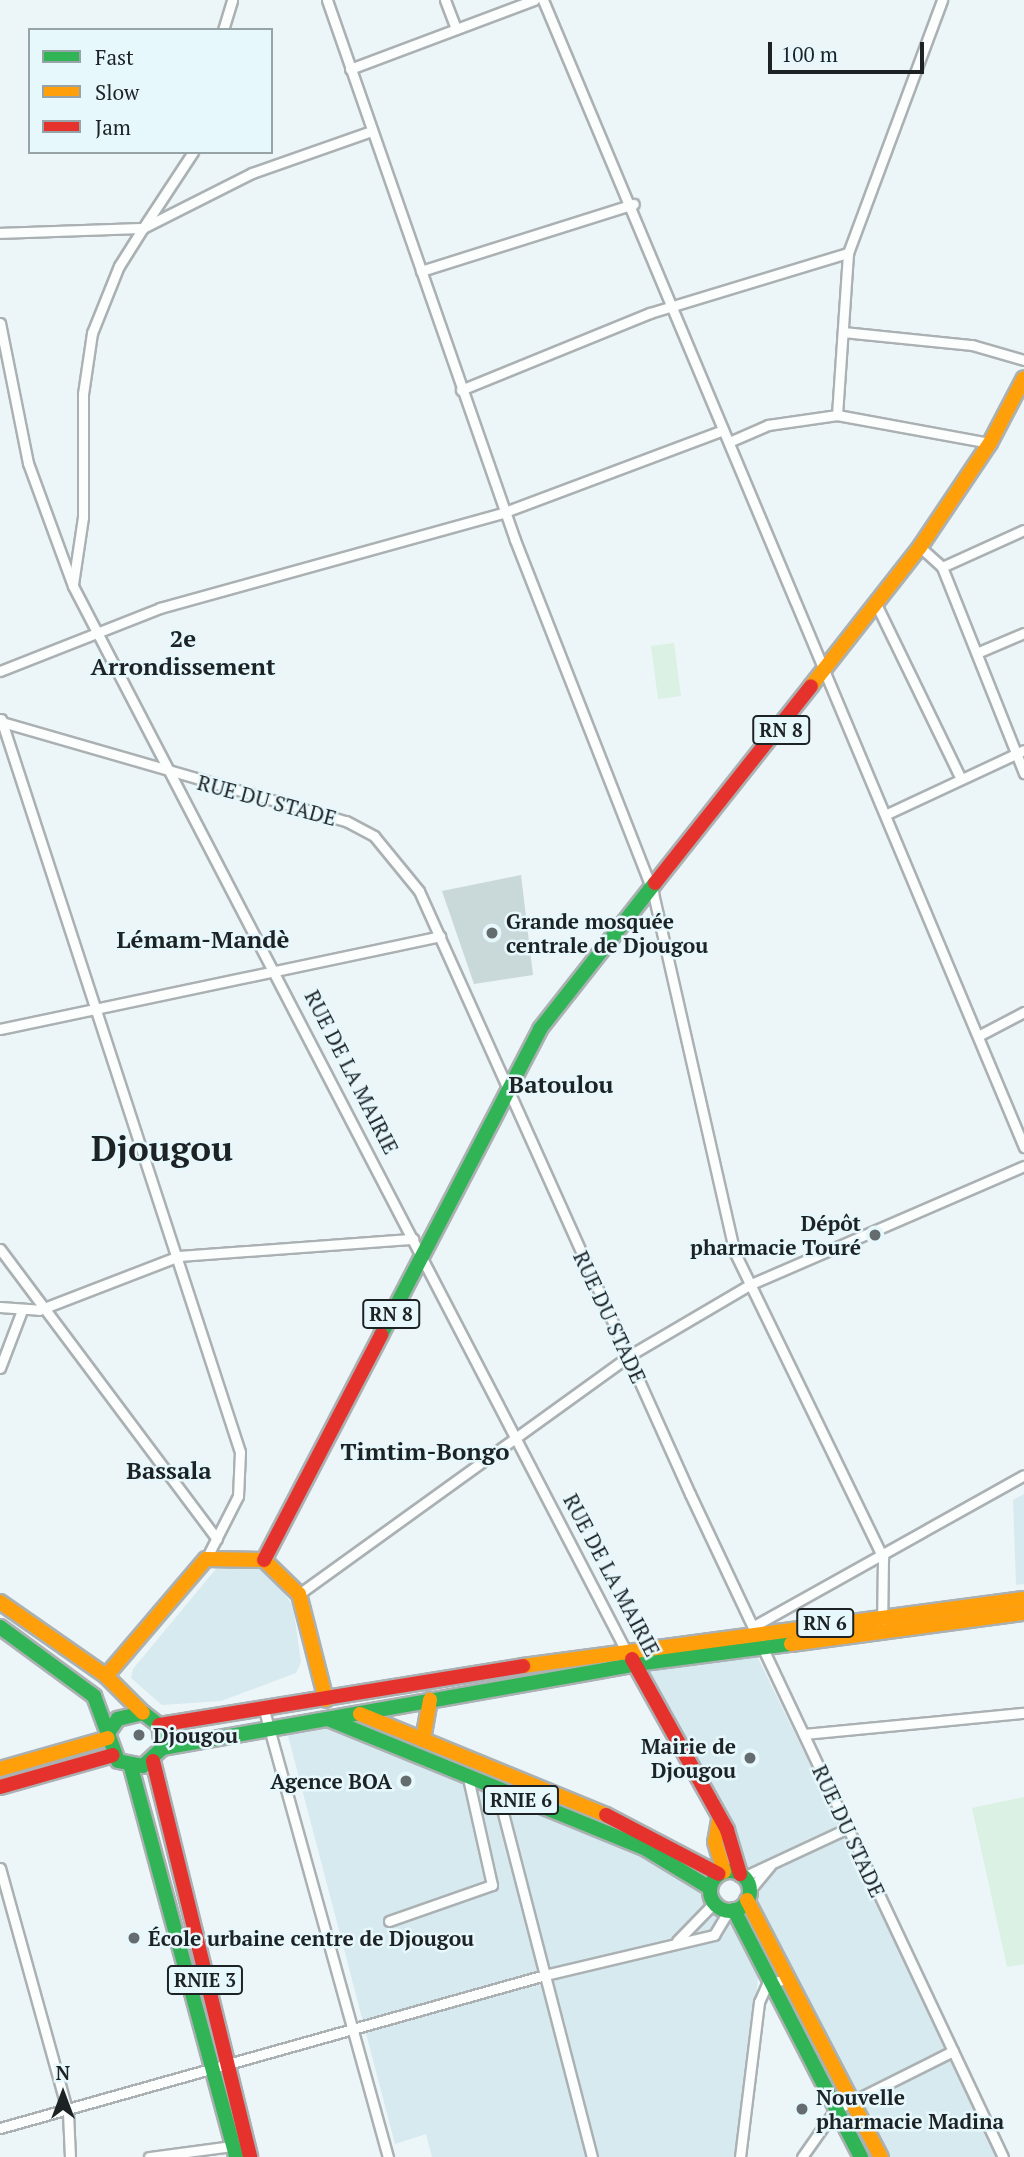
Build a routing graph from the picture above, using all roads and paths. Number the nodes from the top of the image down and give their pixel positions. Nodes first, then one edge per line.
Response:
1 (232, 0) edge
2 (327, 0) edge
3 (445, 0) edge
4 (534, 0) edge
5 (543, 0) edge
6 (942, 0) edge
7 (224, 28) edge
8 (456, 29) junction
9 (350, 69) junction
10 (372, 131) junction
11 (192, 154) edge
12 (634, 204) junction
13 (142, 228) junction
14 (0, 233) edge
15 (848, 253) junction
16 (421, 271) junction
17 (674, 307) junction
18 (0, 323) edge
19 (843, 332) junction
20 (1024, 360) edge
21 (1024, 378) edge
22 (461, 390) junction
23 (837, 415) junction
24 (723, 430) junction
25 (729, 442) junction
26 (990, 443) junction
27 (505, 512) junction
28 (1024, 530) edge
29 (920, 547) junction
30 (942, 566) junction
31 (73, 586) junction
32 (877, 606) junction
33 (96, 629) junction
34 (1024, 633) edge
35 (979, 652) junction
36 (829, 670) junction
37 (0, 671) edge
38 (1, 720) edge
39 (1020, 752) edge
40 (1024, 773) edge
41 (172, 775) junction
42 (961, 779) junction
43 (887, 814) junction
44 (653, 893) junction
45 (440, 936) junction
46 (276, 967) junction
47 (95, 1009) junction
48 (1024, 1012) edge
49 (0, 1029) edge
50 (980, 1035) junction
51 (507, 1089) junction
52 (1024, 1147) edge
53 (1024, 1166) edge
54 (413, 1239) junction
55 (0, 1249) edge
56 (423, 1253) junction
57 (179, 1256) junction
58 (751, 1284) junction
59 (0, 1307) edge
60 (22, 1310) junction
61 (39, 1310) junction
62 (630, 1355) junction
63 (0, 1368) edge
64 (516, 1441) junction
65 (1024, 1475) edge
66 (217, 1539) junction
67 (883, 1558) junction
68 (206, 1559) junction
69 (264, 1560) junction
70 (299, 1594) junction
71 (1024, 1599) edge
72 (0, 1602) edge
73 (1024, 1613) edge
74 (884, 1622) junction
75 (0, 1627) edge
76 (758, 1634) junction
77 (625, 1649) junction
78 (636, 1664) junction
79 (106, 1676) junction
80 (326, 1700) junction
81 (430, 1700) junction
82 (264, 1710) junction
83 (143, 1713) junction
84 (1024, 1713) edge
85 (359, 1714) junction
86 (327, 1719) junction
87 (159, 1725) junction
88 (269, 1727) junction
89 (109, 1734) junction
90 (804, 1734) junction
91 (423, 1740) junction
92 (162, 1748) junction
93 (113, 1755) junction
94 (153, 1761) junction
95 (131, 1767) junction
96 (0, 1769) edge
97 (497, 1769) junction
98 (468, 1778) junction
99 (0, 1787) edge
100 (496, 1790) junction
101 (719, 1820) junction
102 (848, 1828) junction
103 (770, 1866) junction
104 (0, 1868) edge
105 (722, 1873) junction
106 (742, 1876) junction
107 (710, 1888) junction
108 (748, 1896) junction
109 (714, 1903) junction
110 (732, 1910) junction
111 (389, 1921) dead end
112 (676, 1942) junction
113 (545, 1975) junction
114 (786, 1979) junction
115 (767, 1984) junction
116 (352, 2029) junction
117 (953, 2051) junction
118 (228, 2064) junction
119 (213, 2069) junction
120 (850, 2102) junction
121 (835, 2110) junction
122 (68, 2113) junction
123 (0, 2128) edge
124 (235, 2152) edge
125 (70, 2157) edge
126 (149, 2157) edge
127 (250, 2157) edge
128 (388, 2157) edge
129 (592, 2157) edge
130 (740, 2157) edge
131 (802, 2157) edge
132 (861, 2157) edge
133 (881, 2157) edge
134 (1003, 2157) edge

1 - 7 street
2 - 9 street
3 - 8 street
4 - 8 street
5 - 12 street
6 - 15 street
8 - 9 street
9 - 10 street
10 - 13 street
10 - 16 street
11 - 13 street
12 - 16 street
12 - 17 street
13 - 14 street
13 - 31 street
15 - 17 street
15 - 19 street
16 - 22 street
17 - 22 street
17 - 24 street
18 - 31 street, RUE DE LA MAIRIE
19 - 20 street
19 - 23 street
21 - 26 main road, RN 8
22 - 27 street
23 - 25 street
23 - 26 street
24 - 25 street
24 - 27 street
25 - 36 street
26 - 29 main road, RN 8
27 - 33 street
27 - 44 street
28 - 30 street
29 - 30 street
29 - 32 main road, RN 8
30 - 35 street
31 - 33 street, RUE DE LA MAIRIE
32 - 36 main road, RN 8
32 - 42 street
33 - 37 street
33 - 41 street, RUE DE LA MAIRIE
34 - 35 street
35 - 39 street
36 - 43 street
36 - 44 main road, RN 8
38 - 41 street, RUE DU STADE
38 - 47 street
39 - 40 street
39 - 42 street
41 - 45 street, RUE DU STADE
41 - 46 street, RUE DE LA MAIRIE
42 - 43 street
43 - 50 street
44 - 51 main road, RN 8
44 - 58 street
45 - 46 street
45 - 51 street, RUE DU STADE
46 - 47 street
46 - 54 street, RUE DE LA MAIRIE
47 - 49 street
47 - 57 street
48 - 50 street
50 - 52 street
51 - 56 main road, RN 8
51 - 62 street, RUE DU STADE
53 - 58 street
54 - 56 street, RUE DE LA MAIRIE
54 - 57 street
55 - 61 street
56 - 64 street, RUE DE LA MAIRIE
56 - 69 main road, RN 8
57 - 61 street
57 - 66 street
58 - 62 street
58 - 67 street
59 - 60 street
60 - 61 street
60 - 63 street
61 - 66 street
62 - 64 street
62 - 76 street, RUE DU STADE
64 - 70 street
64 - 77 street, RUE DE LA MAIRIE
65 - 67 street
66 - 68 street
67 - 74 street
67 - 76 street
68 - 69 main road
68 - 79 main road
69 - 70 main road
70 - 80 main road
71 - 74 main road, RN 6
72 - 79 main road
73 - 74 main road, RN 6
74 - 76 main road, RN 6
75 - 89 main road
76 - 77 main road, RN 6
76 - 78 main road, RN 6
76 - 90 street, RUE DU STADE
77 - 78 main road, RUE DE LA MAIRIE
77 - 80 main road, RN 6
78 - 81 main road, RN 6
78 - 101 main road, RUE DE LA MAIRIE
79 - 83 main road
80 - 82 main road
80 - 85 main road, RNIE 6
81 - 85 main road, RN 6
81 - 91 main road
82 - 87 main road
82 - 88 street
83 - 87 main road
83 - 89 main road
84 - 90 street
85 - 86 main road, RN 6
85 - 91 main road, RNIE 6
86 - 88 main road
86 - 98 main road, RNIE 6
87 - 92 main road
88 - 92 main road
88 - 116 street
89 - 93 main road
89 - 96 main road
90 - 102 street, RUE DU STADE
91 - 97 main road, RNIE 6
92 - 94 main road
93 - 95 main road
93 - 99 main road
94 - 95 main road
94 - 118 main road, RNIE 3
95 - 119 main road, RNIE 3
97 - 100 street
97 - 105 main road, RNIE 6
98 - 100 main road, RNIE 6
98 - 111 street
100 - 107 main road, RNIE 6
100 - 113 street
101 - 105 main road, RUE DE LA MAIRIE
101 - 106 main road, RUE DE LA MAIRIE
102 - 103 street
102 - 117 street, RUE DU STADE
103 - 106 street
103 - 108 street
104 - 122 street
105 - 106 main road
105 - 107 main road
106 - 108 main road
107 - 109 main road
108 - 110 main road
108 - 114 main road
109 - 110 main road
109 - 112 street
110 - 112 street
110 - 115 main road
112 - 113 street
113 - 116 street
113 - 129 street
114 - 115 street
114 - 120 main road
115 - 121 main road
115 - 130 street
116 - 118 street
116 - 128 street
117 - 120 street
117 - 134 street, RUE DU STADE
118 - 119 street
118 - 127 main road, RNIE 3
119 - 122 street
119 - 124 main road, RNIE 3
120 - 121 street
120 - 133 main road
121 - 131 street
121 - 132 main road
122 - 123 street
122 - 125 street
124 - 126 street

